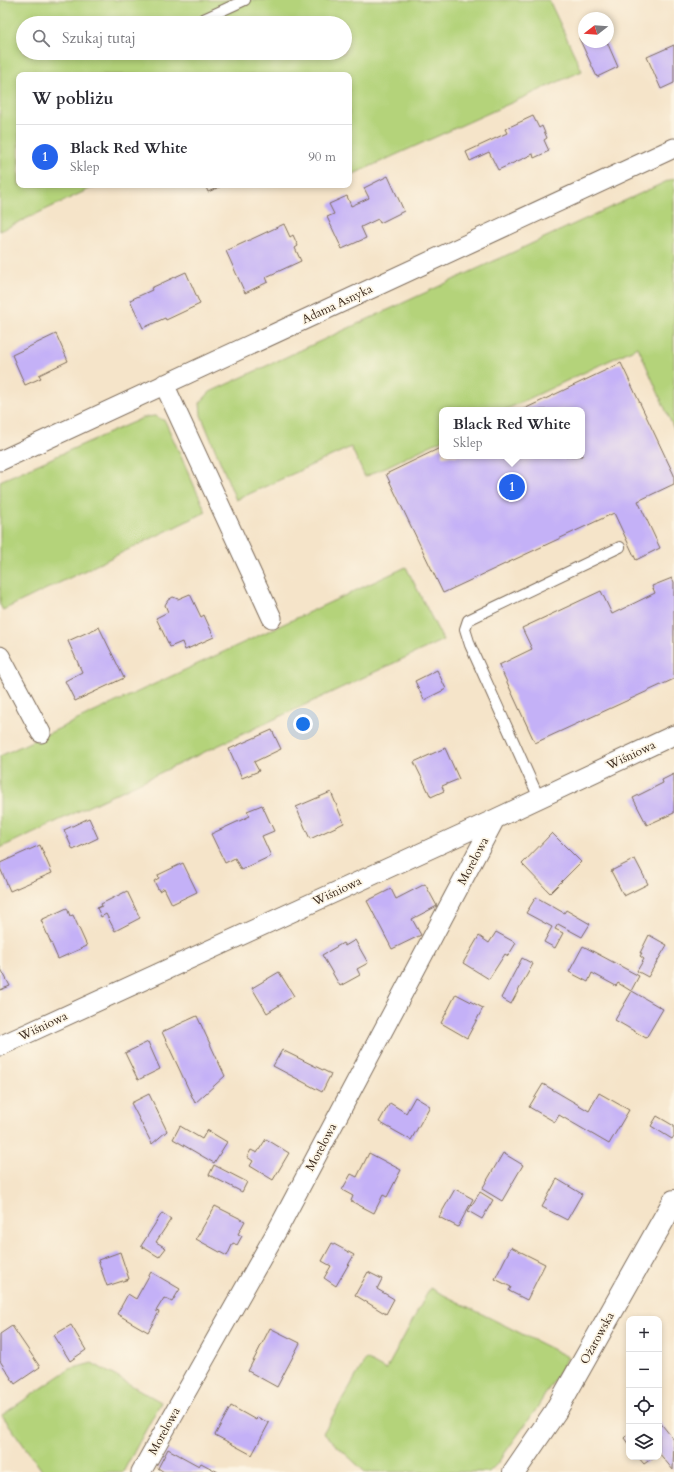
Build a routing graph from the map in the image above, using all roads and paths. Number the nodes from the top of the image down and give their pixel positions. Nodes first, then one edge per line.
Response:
1 (245, 0) edge
2 (210, 16) edge
3 (674, 148) edge
4 (164, 384) junction
5 (0, 461) edge
6 (620, 547) dead end
7 (272, 618) dead end
8 (0, 656) edge
9 (41, 733) dead end
10 (674, 735) edge
11 (539, 798) junction
12 (495, 819) junction
13 (0, 1046) edge
14 (674, 1201) edge
15 (141, 1472) edge
16 (514, 1472) edge

1 - 2 lane
3 - 4 street, Adama Asnyka
4 - 5 street, Adama Asnyka
4 - 7 street
6 - 11 lane
8 - 9 street
10 - 11 street, Wiśniowa
11 - 12 street, Wiśniowa
12 - 13 street, Wiśniowa
12 - 15 street, Morelowa
14 - 16 street, Ożarowska

